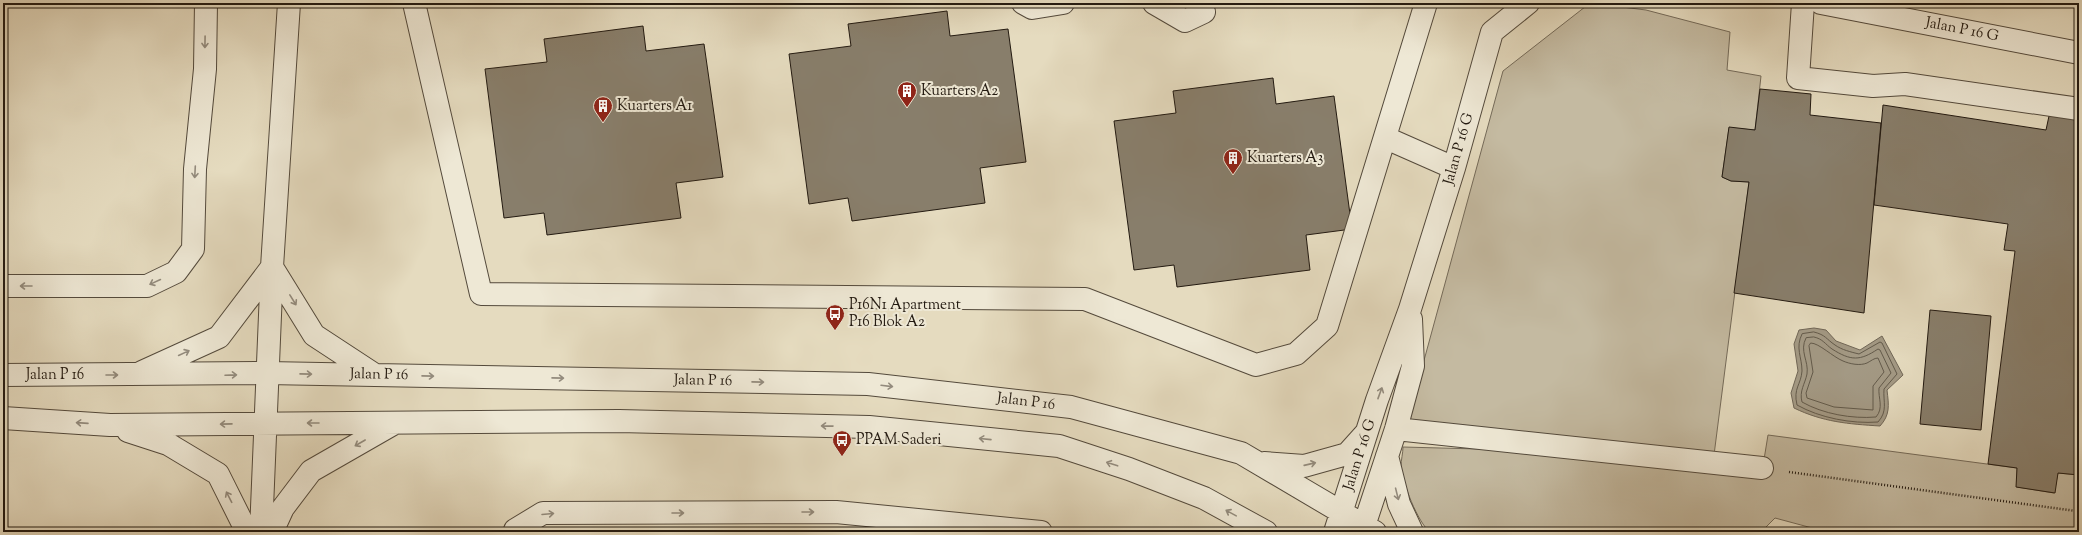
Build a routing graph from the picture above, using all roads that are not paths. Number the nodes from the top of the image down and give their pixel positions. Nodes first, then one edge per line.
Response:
1 (206, 3) edge
2 (289, 3) edge
3 (414, 3) edge
4 (1023, 3) edge
5 (1063, 3) edge
6 (1154, 3) edge
7 (1426, 3) edge
8 (1528, 3) edge
9 (1803, 3) edge
10 (1821, 3) edge
11 (1909, 11) edge
12 (1204, 12) dead end
13 (2079, 53) edge
14 (2079, 109) edge
15 (1386, 138) junction
16 (1454, 168) junction
17 (272, 267) junction
18 (3, 286) edge
19 (1410, 309) junction
20 (267, 373) junction
21 (3, 375) edge
22 (136, 375) junction
23 (375, 375) junction
24 (3, 418) edge
25 (265, 423) junction
26 (394, 423) junction
27 (110, 425) junction
28 (1396, 429) junction
29 (1368, 430) junction
30 (1387, 456) junction
31 (1257, 462) junction
32 (1762, 468) road end
33 (1342, 511) junction
34 (1367, 530) edge
35 (247, 532) edge
36 (261, 532) edge
37 (272, 532) edge
38 (516, 532) edge
39 (1041, 532) edge
40 (1266, 532) edge
41 (1335, 532) edge
42 (1412, 532) edge

1 -> 18 street
2 - 17 street
3 - 15 street
4 - 5 street
6 - 12 street
7 - 15 street
8 - 16 street, Jalan P 16 G
9 - 14 street
10 - 11 street, Jalan P 16 G
11 - 13 street, Jalan P 16 G
15 - 16 street
16 - 19 street, Jalan P 16 G
17 - 20 street
22 -> 17 street
17 -> 23 street
19 - 28 street, Jalan P 16 G
29 -> 19 street, Jalan P 16 G
22 -> 20 street, Jalan P 16
20 -> 23 street, Jalan P 16
20 - 25 street
21 -> 22 street, Jalan P 16
23 -> 31 street, Jalan P 16
27 -> 24 street
26 -> 25 street
25 -> 27 street
25 - 36 street
26 -> 37 street
40 -> 26 street
35 -> 27 street
28 - 30 street, Jalan P 16 G
28 - 32 street
31 -> 29 street
29 - 33 street, Jalan P 16 G
30 - 34 street, Jalan P 16 G
30 -> 42 street
31 - 33 street, Jalan P 16
33 - 34 street, Jalan P 16
33 - 41 street, Jalan P 16 G
38 -> 39 street

